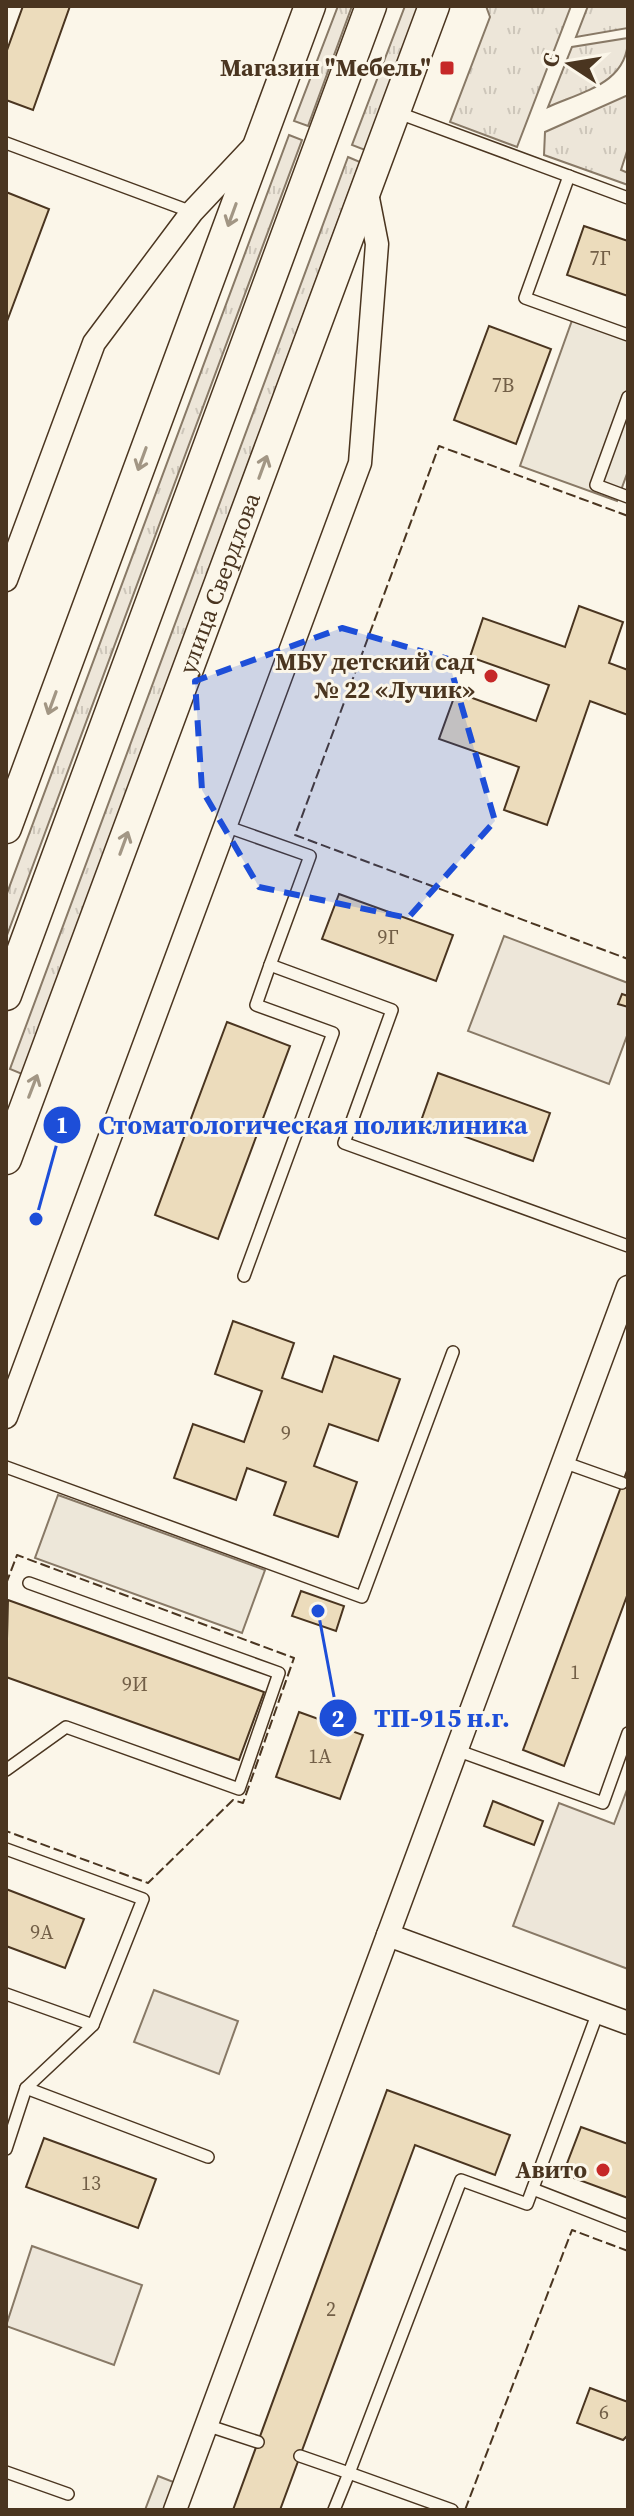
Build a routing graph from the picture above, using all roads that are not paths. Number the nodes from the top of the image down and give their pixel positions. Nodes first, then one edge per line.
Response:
1 (310, 6) edge
2 (371, 6) edge
3 (434, 6) edge
4 (395, 112) junction
5 (259, 142) junction
6 (6, 143) edge
7 (569, 176) junction
8 (366, 188) junction
9 (628, 198) edge
10 (192, 212) junction
11 (628, 335) edge
12 (628, 397) edge
13 (628, 497) edge
14 (6, 580) edge
15 (225, 826) junction
16 (6, 828) edge
17 (270, 965) junction
18 (6, 995) edge
19 (6, 1159) edge
20 (628, 1246) edge
21 (244, 1276) dead end
22 (628, 1287) edge
23 (453, 1352) dead end
24 (6, 1417) edge
25 (563, 1462) junction
26 (6, 1467) edge
27 (622, 1483) dead end
28 (29, 1583) dead end
29 (628, 1733) edge
30 (456, 1750) junction
31 (6, 1770) edge
32 (6, 1849) edge
33 (388, 1935) junction
34 (6, 1994) edge
35 (598, 2012) junction
36 (628, 2023) edge
37 (93, 2025) junction
38 (26, 2088) junction
39 (6, 2149) edge
40 (208, 2157) dead end
41 (533, 2189) junction
42 (628, 2226) edge
43 (206, 2425) junction
44 (258, 2442) dead end
45 (300, 2456) dead end
46 (6, 2472) edge
47 (349, 2473) junction
48 (68, 2494) dead end
49 (175, 2510) edge
50 (334, 2510) edge
51 (452, 2510) edge

1 - 5 main road
2 - 18 main road
3 - 4 main road, улица Свердлова
4 - 7 lane
4 - 8 main road, улица Свердлова
5 - 10 street
5 -> 16 main road
6 - 10 lane
7 - 9 lane
7 - 11 lane
8 - 15 street
19 -> 8 main road, улица Свердлова
10 - 14 street
12 - 13 lane
15 - 17 lane
15 - 24 street
17 - 20 lane
17 - 21 lane
22 - 25 street
23 - 26 lane
25 - 27 lane
25 - 30 street
28 - 31 lane
29 - 30 lane
30 - 33 street
32 - 37 lane
33 - 35 street
33 - 43 street
34 - 37 lane
35 - 36 street
35 - 41 lane
37 - 38 lane
38 - 39 lane
38 - 40 lane
41 - 42 lane
41 - 47 lane
43 - 44 lane
43 - 49 street
45 - 47 lane
46 - 48 lane
47 - 50 lane
47 - 51 lane

